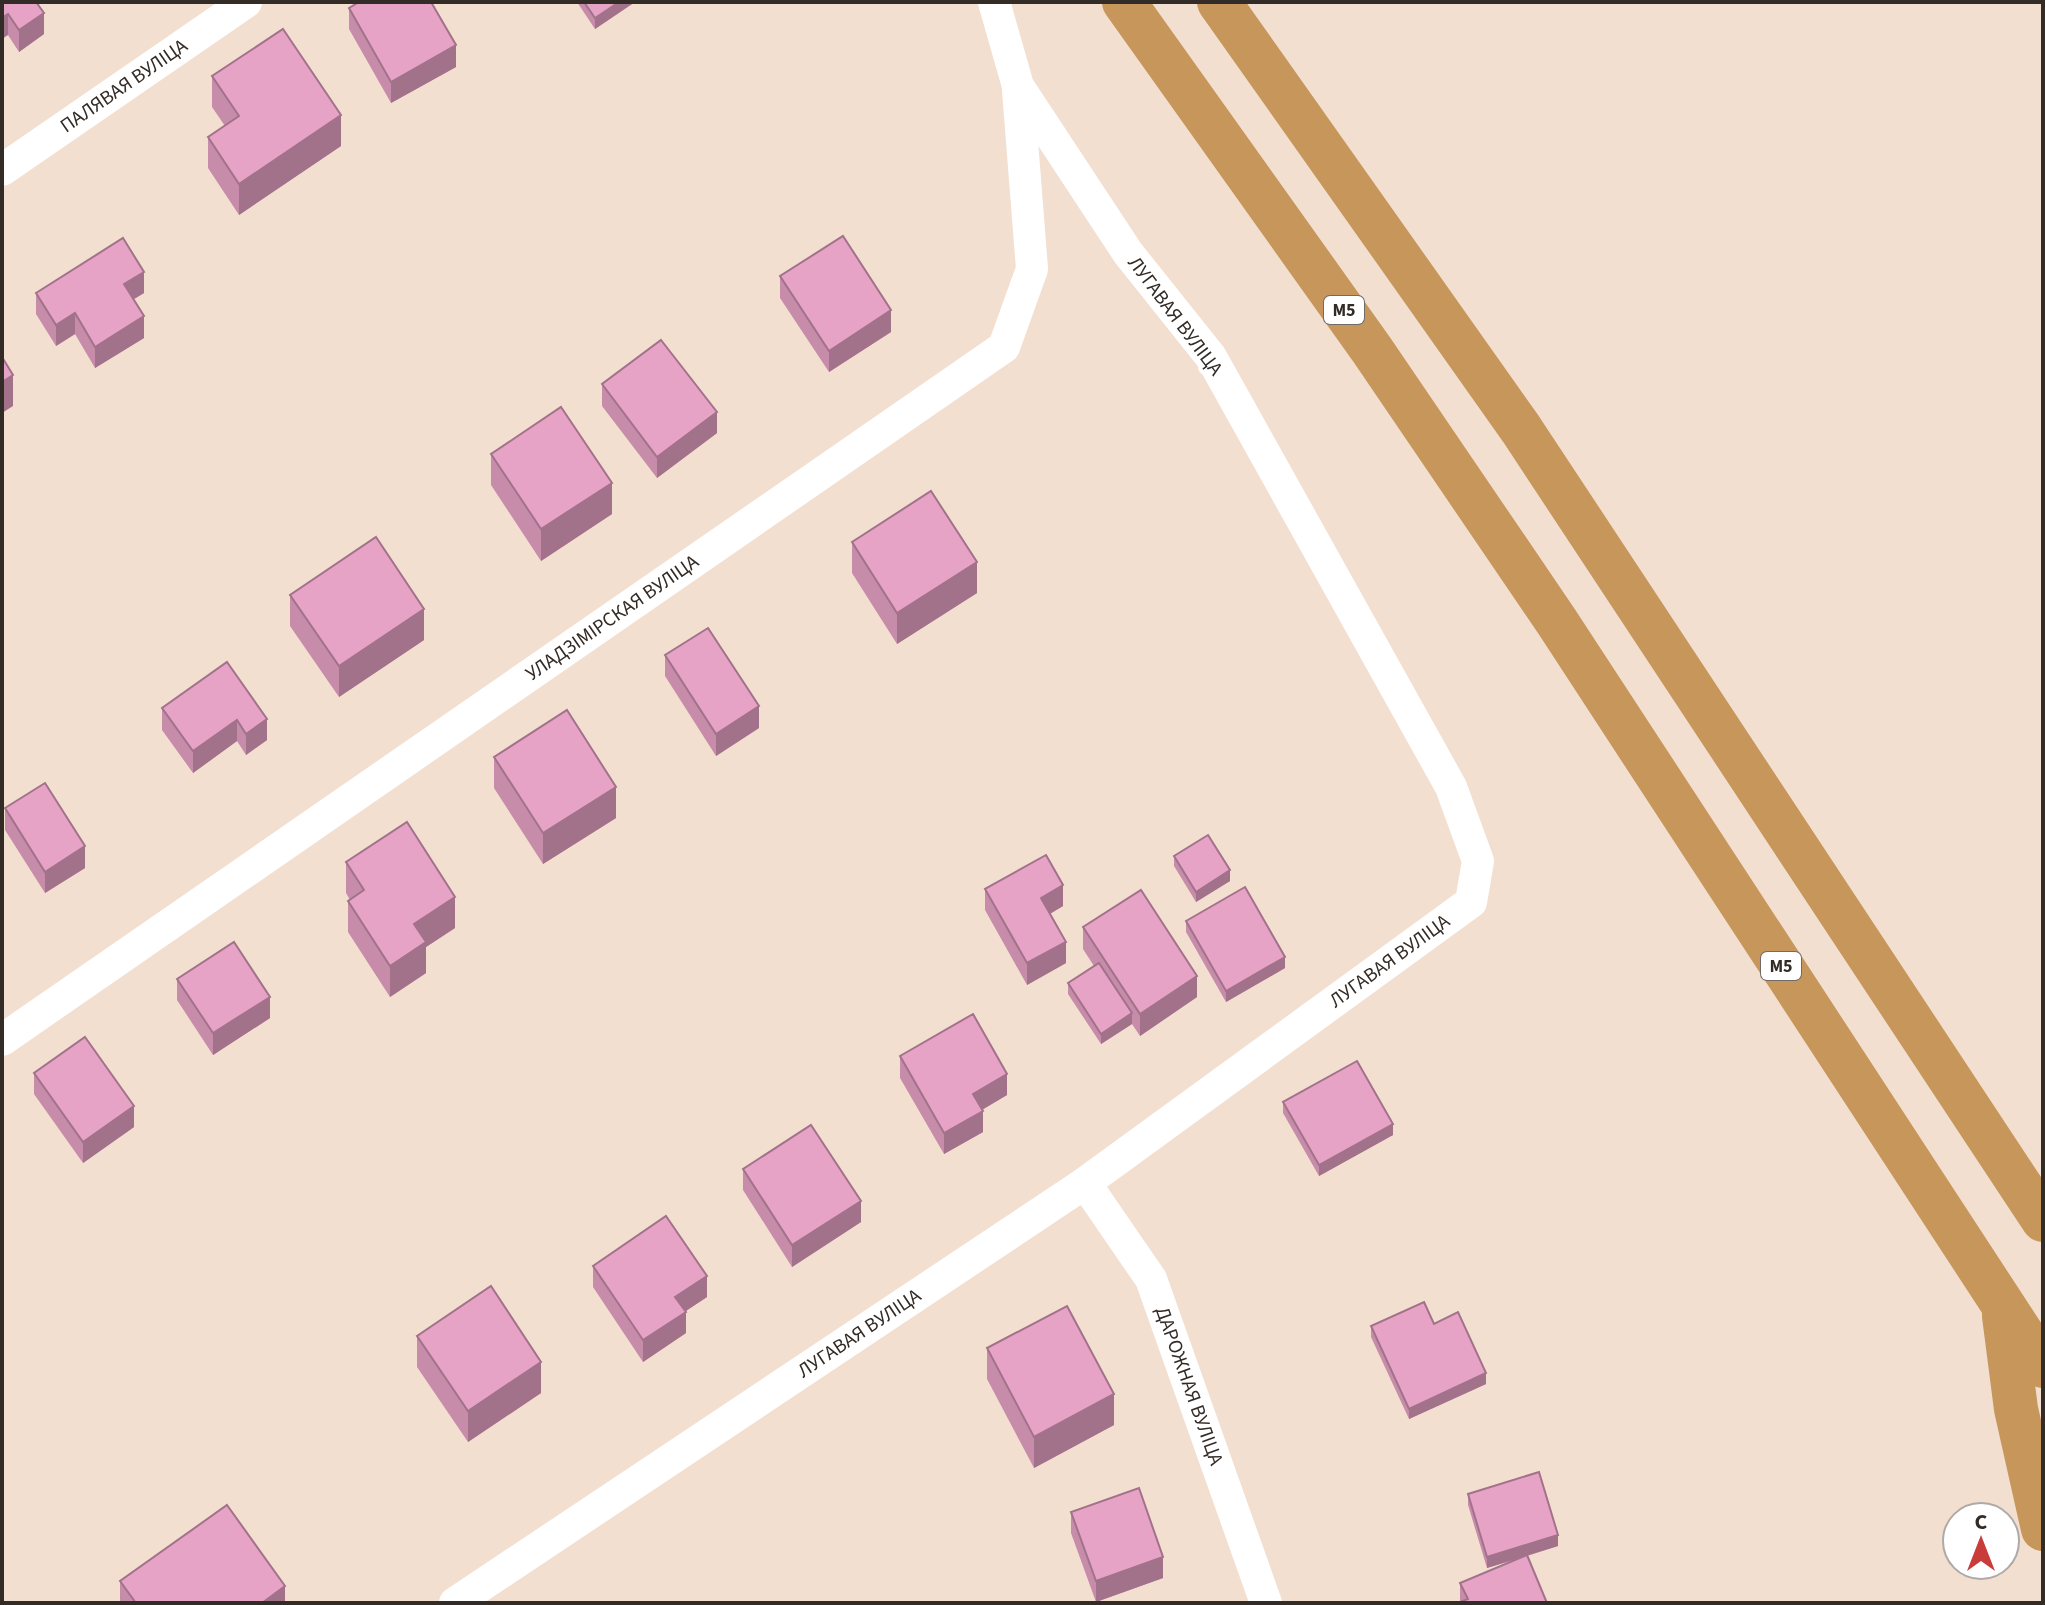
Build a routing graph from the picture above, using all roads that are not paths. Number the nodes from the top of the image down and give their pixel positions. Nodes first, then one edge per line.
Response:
1 (246, 2) edge
2 (994, 2) edge
3 (1124, 2) edge
4 (1219, 2) edge
5 (1018, 86) junction
6 (2, 170) edge
7 (2, 1040) edge
8 (1085, 1183) junction
9 (2043, 1220) edge
10 (2004, 1309) junction
11 (2043, 1366) edge
12 (2043, 1529) edge
13 (455, 1603) edge
14 (1266, 1603) edge

1 - 6 street, ПАЛЯВАЯ ВУЛІЦА
2 - 5 street, ЛУГАВАЯ ВУЛІЦА
3 - 10 highway, М5
4 - 9 highway
5 - 7 street, УЛАДЗІМІРСКАЯ ВУЛІЦА
5 - 8 street, ЛУГАВАЯ ВУЛІЦА
8 - 13 street, ЛУГАВАЯ ВУЛІЦА
8 - 14 street, ДАРОЖНАЯ ВУЛІЦА
10 - 11 highway, М5
10 - 12 highway

